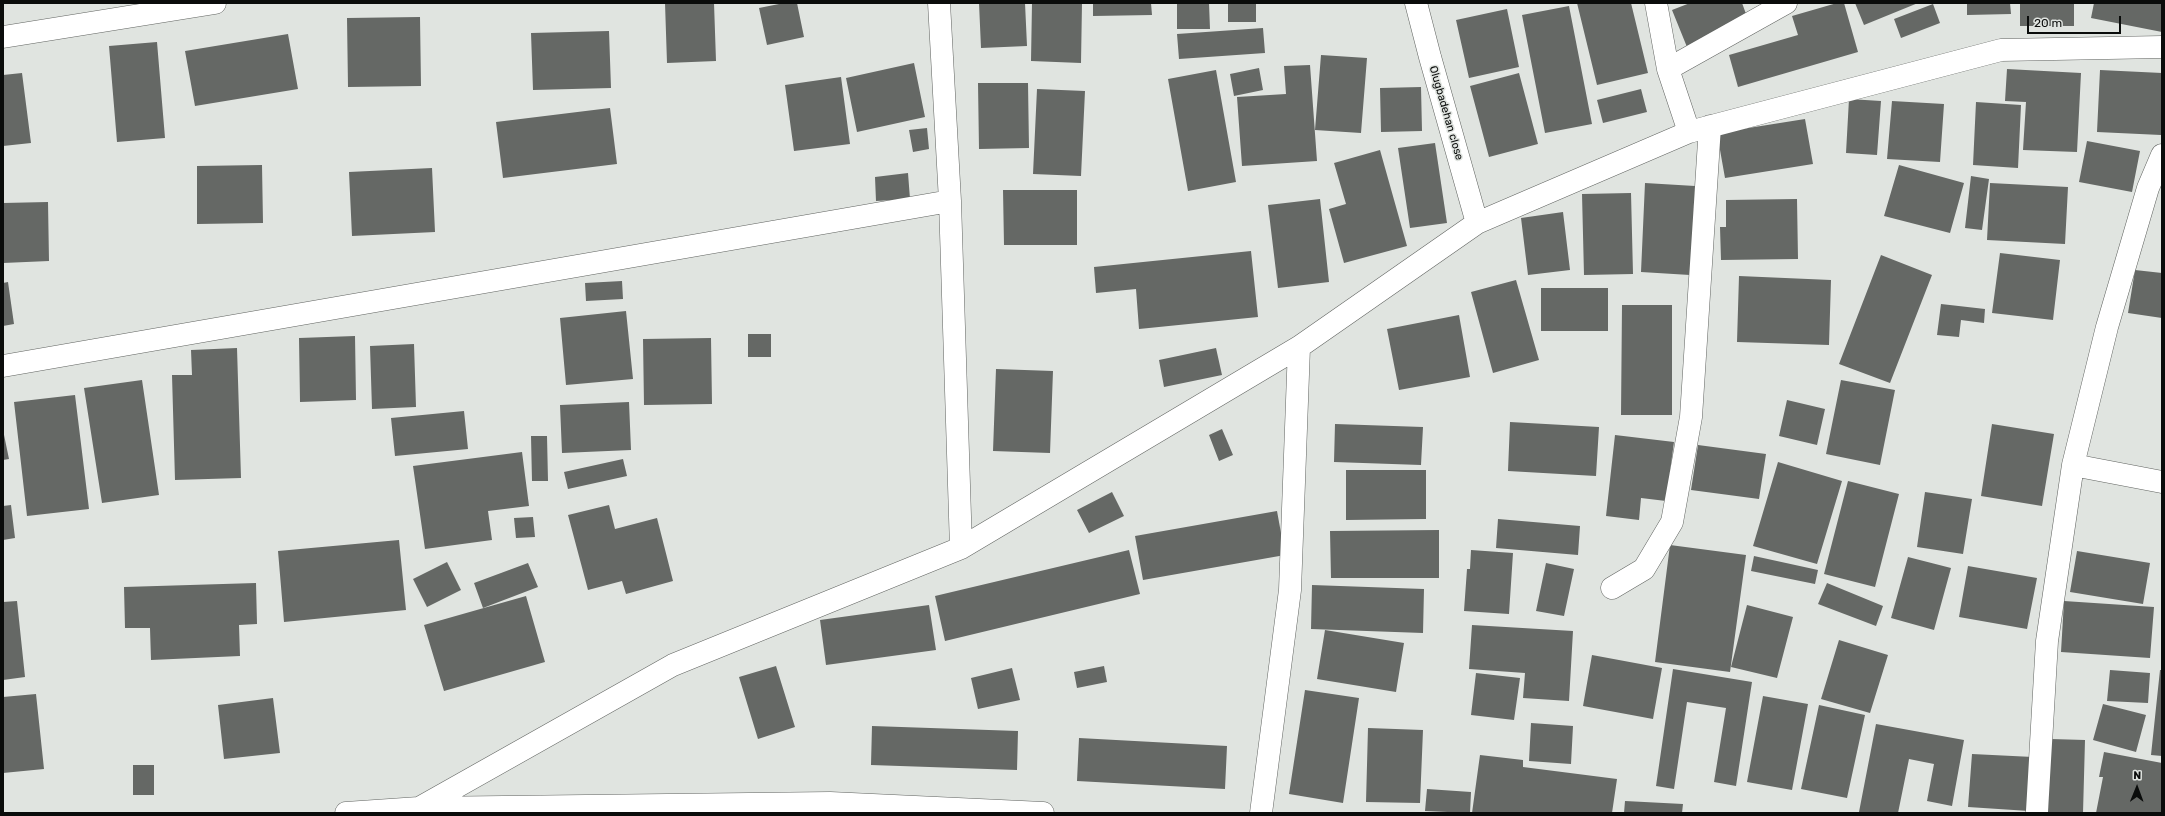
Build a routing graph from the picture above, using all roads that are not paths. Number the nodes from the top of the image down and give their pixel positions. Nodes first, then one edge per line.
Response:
1 (215, 3) edge
2 (939, 3) edge
3 (1416, 3) edge
4 (1656, 3) edge
5 (1786, 3) edge
6 (3, 38) edge
7 (2162, 48) edge
8 (1668, 69) junction
9 (1710, 126) junction
10 (1689, 132) junction
11 (2162, 155) edge
12 (950, 201) junction
13 (1477, 223) junction
14 (1299, 347) junction
15 (3, 366) edge
16 (2074, 465) junction
17 (2162, 482) edge
18 (961, 548) junction
19 (1612, 588) dead end
20 (419, 808) junction
21 (830, 808) edge
22 (2037, 811) dead end
23 (346, 813) edge
24 (1043, 813) edge
25 (1260, 813) edge

1 - 6 street
2 - 12 street
3 - 13 street, Olugbadehan close
4 - 8 street
5 - 8 street
7 - 9 street
8 - 10 street
9 - 10 street
9 - 19 street
10 - 13 street
11 - 16 street
12 - 15 street
12 - 18 street
13 - 14 street
14 - 18 street
14 - 25 street
16 - 17 street
16 - 22 street
18 - 20 street
20 - 21 street
20 - 23 street
21 - 24 street

